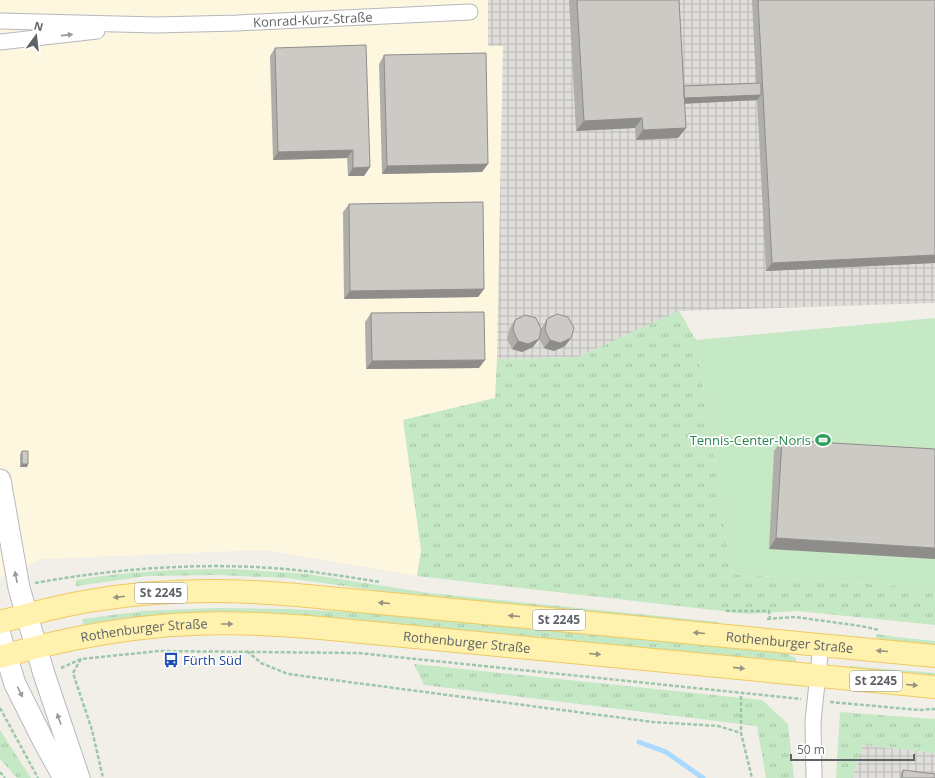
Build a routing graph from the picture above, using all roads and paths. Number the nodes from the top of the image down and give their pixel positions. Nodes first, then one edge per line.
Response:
1 (470, 12) dead end
2 (0, 21) edge
3 (156, 25) junction
4 (0, 42) edge
5 (0, 480) edge
6 (68, 578) dead end
7 (68, 582) dead end
8 (726, 611) dead end
9 (26, 615) junction
10 (770, 619) dead end
11 (0, 622) edge
12 (0, 635) edge
13 (821, 645) junction
14 (36, 648) junction
15 (247, 651) junction
16 (935, 656) edge
17 (3, 657) edge
18 (81, 659) junction
19 (60, 669) dead end
20 (817, 676) junction
21 (935, 687) edge
22 (741, 696) dead end
23 (814, 701) junction
24 (0, 708) edge
25 (935, 709) edge
26 (741, 734) junction
27 (0, 772) edge
28 (5, 778) edge
29 (38, 778) edge
30 (64, 778) edge
31 (79, 778) edge
32 (103, 778) edge
33 (752, 778) edge
34 (814, 778) edge

1 - 3 street, Konrad-Kurz-Straße
2 - 3 street, Konrad-Kurz-Straße
4 -> 3 street, Konrad-Kurz-Straße
9 -> 5 main road
6 - 7 path
8 - 10 path
9 - 11 main road, Rothenburger Straße / St 2245
13 -> 9 main road, Rothenburger Straße / St 2245
9 - 14 main road
12 - 17 main road
16 -> 13 main road, Rothenburger Straße / St 2245
13 - 20 street
14 - 17 main road, Rothenburger Straße / St 2245
14 -> 20 main road, Rothenburger Straße / St 2245
31 -> 14 main road
15 - 18 path
15 - 23 path
15 - 26 path
17 -> 30 main road
18 - 19 path
18 - 32 path
20 -> 21 main road, Rothenburger Straße / St 2245
20 - 23 street
22 - 26 path
23 - 25 path
23 - 34 street
24 - 29 path
26 - 33 path
27 - 28 path

